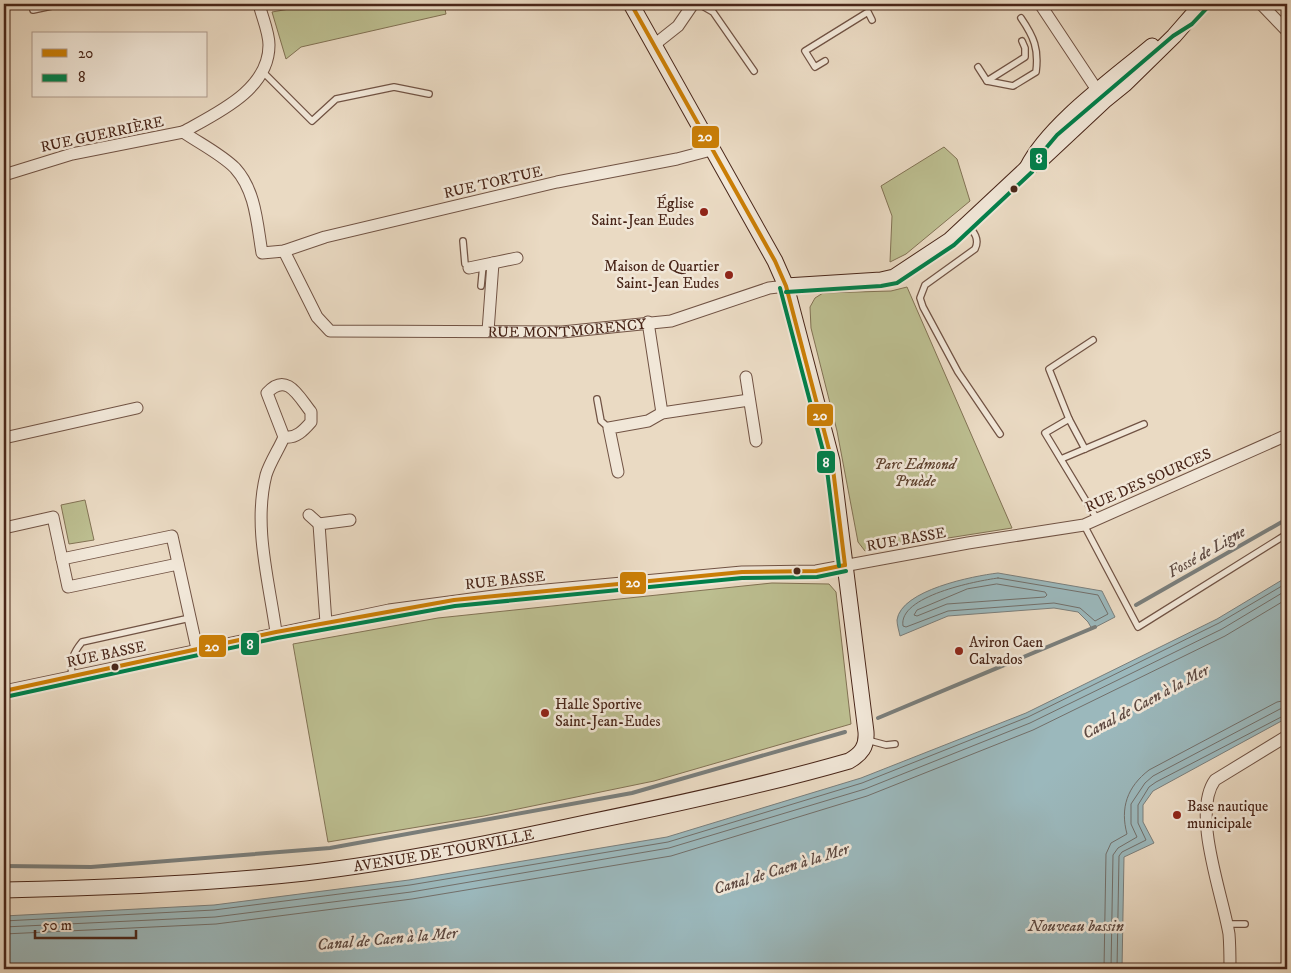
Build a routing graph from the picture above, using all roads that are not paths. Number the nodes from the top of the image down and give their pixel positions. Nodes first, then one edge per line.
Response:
1 (61, 4) edge
2 (259, 4) edge
3 (631, 4) edge
4 (693, 4) edge
5 (699, 4) edge
6 (1040, 4) edge
7 (1202, 4) edge
8 (1261, 4) edge
9 (33, 10) dead end
10 (1022, 18) dead end
11 (872, 20) dead end
12 (1287, 31) edge
13 (1022, 41) dead end
14 (654, 45) junction
15 (825, 61) dead end
16 (978, 67) dead end
17 (754, 71) dead end
18 (263, 72) junction
19 (987, 81) junction
20 (429, 94) dead end
21 (1101, 96) junction
22 (183, 132) junction
23 (711, 150) junction
24 (4, 175) edge
25 (967, 224) junction
26 (463, 241) dead end
27 (284, 251) junction
28 (517, 258) dead end
29 (488, 264) junction
30 (470, 268) joint
31 (481, 286) dead end
32 (786, 286) junction
33 (648, 322) junction
34 (488, 331) junction
35 (1093, 340) dead end
36 (746, 377) dead end
37 (597, 399) dead end
38 (750, 400) junction
39 (137, 408) dead end
40 (662, 413) junction
41 (1069, 419) junction
42 (1144, 424) dead end
43 (609, 428) junction
44 (1000, 434) dead end
45 (1287, 435) edge
46 (284, 437) junction
47 (4, 438) edge
48 (756, 441) dead end
49 (1085, 449) junction
50 (1062, 459) junction
51 (618, 472) dead end
52 (309, 515) dead end
53 (1097, 519) junction
54 (350, 520) dead end
55 (319, 524) junction
56 (1084, 525) junction
57 (4, 528) edge
58 (1287, 534) edge
59 (1015, 536) joint
60 (62, 559) junction
61 (178, 564) junction
62 (845, 565) junction
63 (190, 618) junction
64 (326, 623) junction
65 (276, 632) junction
66 (197, 649) junction
67 (72, 676) junction
68 (4, 691) edge
69 (867, 740) junction
70 (1286, 740) edge
71 (895, 744) dead end
72 (4, 890) edge
73 (1226, 924) junction
74 (1245, 924) dead end
75 (1230, 969) edge

1 - 9 lane
2 - 18 street
3 - 14 street
4 - 14 street
5 - 17 lane
6 - 21 street
7 - 21 street
8 - 12 street
10 - 19 lane
11 - 15 lane
13 - 19 lane
14 - 23 street
16 - 19 lane
18 - 20 lane
18 - 22 street
21 - 25 street
22 - 24 street, RUE GUERRIÈRE
22 - 27 street, RUE GUERRIÈRE
23 - 27 street, RUE TORTUE
23 - 32 street
25 - 32 street, RUE MONTMORENCY
25 - 44 lane
26 - 30 lane
27 - 34 street, RUE MONTMORENCY
28 - 29 street
29 - 30 street
29 - 31 lane
29 - 34 street
32 - 33 street, RUE MONTMORENCY
32 - 62 street
33 - 34 street, RUE MONTMORENCY
33 - 40 street
35 - 41 lane
36 - 38 street
37 - 43 lane
38 - 40 street
38 - 48 street
39 - 47 street
40 - 43 street
41 - 49 lane
41 - 50 lane
42 - 49 lane
43 - 51 street
45 - 53 street, RUE DES SOURCES
46 - 46 street
46 - 65 street
49 - 50 lane
50 - 53 lane
52 - 55 street
53 - 56 street, RUE DES SOURCES
54 - 55 street
55 - 64 street
56 - 58 lane
56 - 59 street, RUE DES SOURCES
57 - 60 street
59 - 62 street, RUE BASSE
60 - 61 street
60 - 61 street
61 - 63 street
62 - 64 street, RUE BASSE
62 - 69 street
63 - 66 street
63 - 67 lane
64 - 65 street, RUE BASSE
65 - 66 street, RUE BASSE
66 - 67 street, RUE BASSE
67 - 68 street, RUE BASSE
69 - 71 lane
69 - 72 street, AVENUE DE TOURVILLE
70 - 73 street
73 - 74 lane
73 - 75 street

